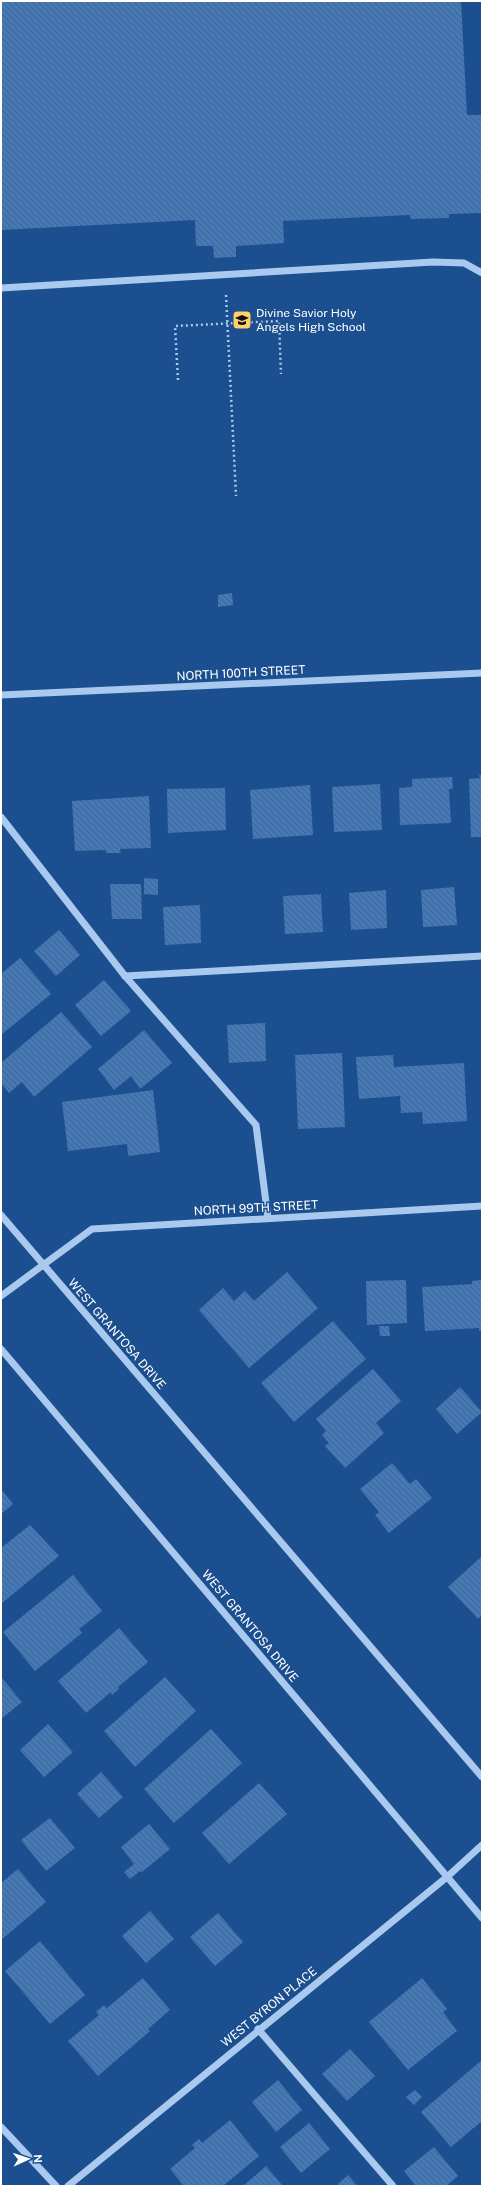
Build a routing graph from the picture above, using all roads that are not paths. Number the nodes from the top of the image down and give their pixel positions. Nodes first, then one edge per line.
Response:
1 (482, 273) edge
2 (1, 288) edge
3 (482, 673) edge
4 (1, 695) edge
5 (1, 817) edge
6 (482, 956) edge
7 (125, 976) junction
8 (482, 1206) edge
9 (1, 1215) edge
10 (268, 1218) junction
11 (42, 1264) junction
12 (1, 1296) edge
13 (1, 1349) edge
14 (482, 1778) edge
15 (482, 1845) edge
16 (447, 1877) junction
17 (482, 1918) edge
18 (258, 2029) junction
19 (1, 2127) edge
20 (56, 2186) edge
21 (68, 2186) edge
22 (393, 2186) edge

1 - 2 street
3 - 4 street, NORTH 100TH STREET
5 - 7 street
6 - 7 street
7 - 10 street
8 - 10 street, NORTH 99TH STREET
9 - 11 street, WEST GRANTOSA DRIVE
10 - 11 street, NORTH 99TH STREET
11 - 12 street, NORTH 99TH STREET
11 - 14 street, WEST GRANTOSA DRIVE
13 - 16 street, WEST GRANTOSA DRIVE
15 - 16 street, WEST BYRON PLACE
16 - 17 street, WEST GRANTOSA DRIVE
16 - 18 street, WEST BYRON PLACE
18 - 21 street, WEST BYRON PLACE
18 - 22 street
19 - 20 street

